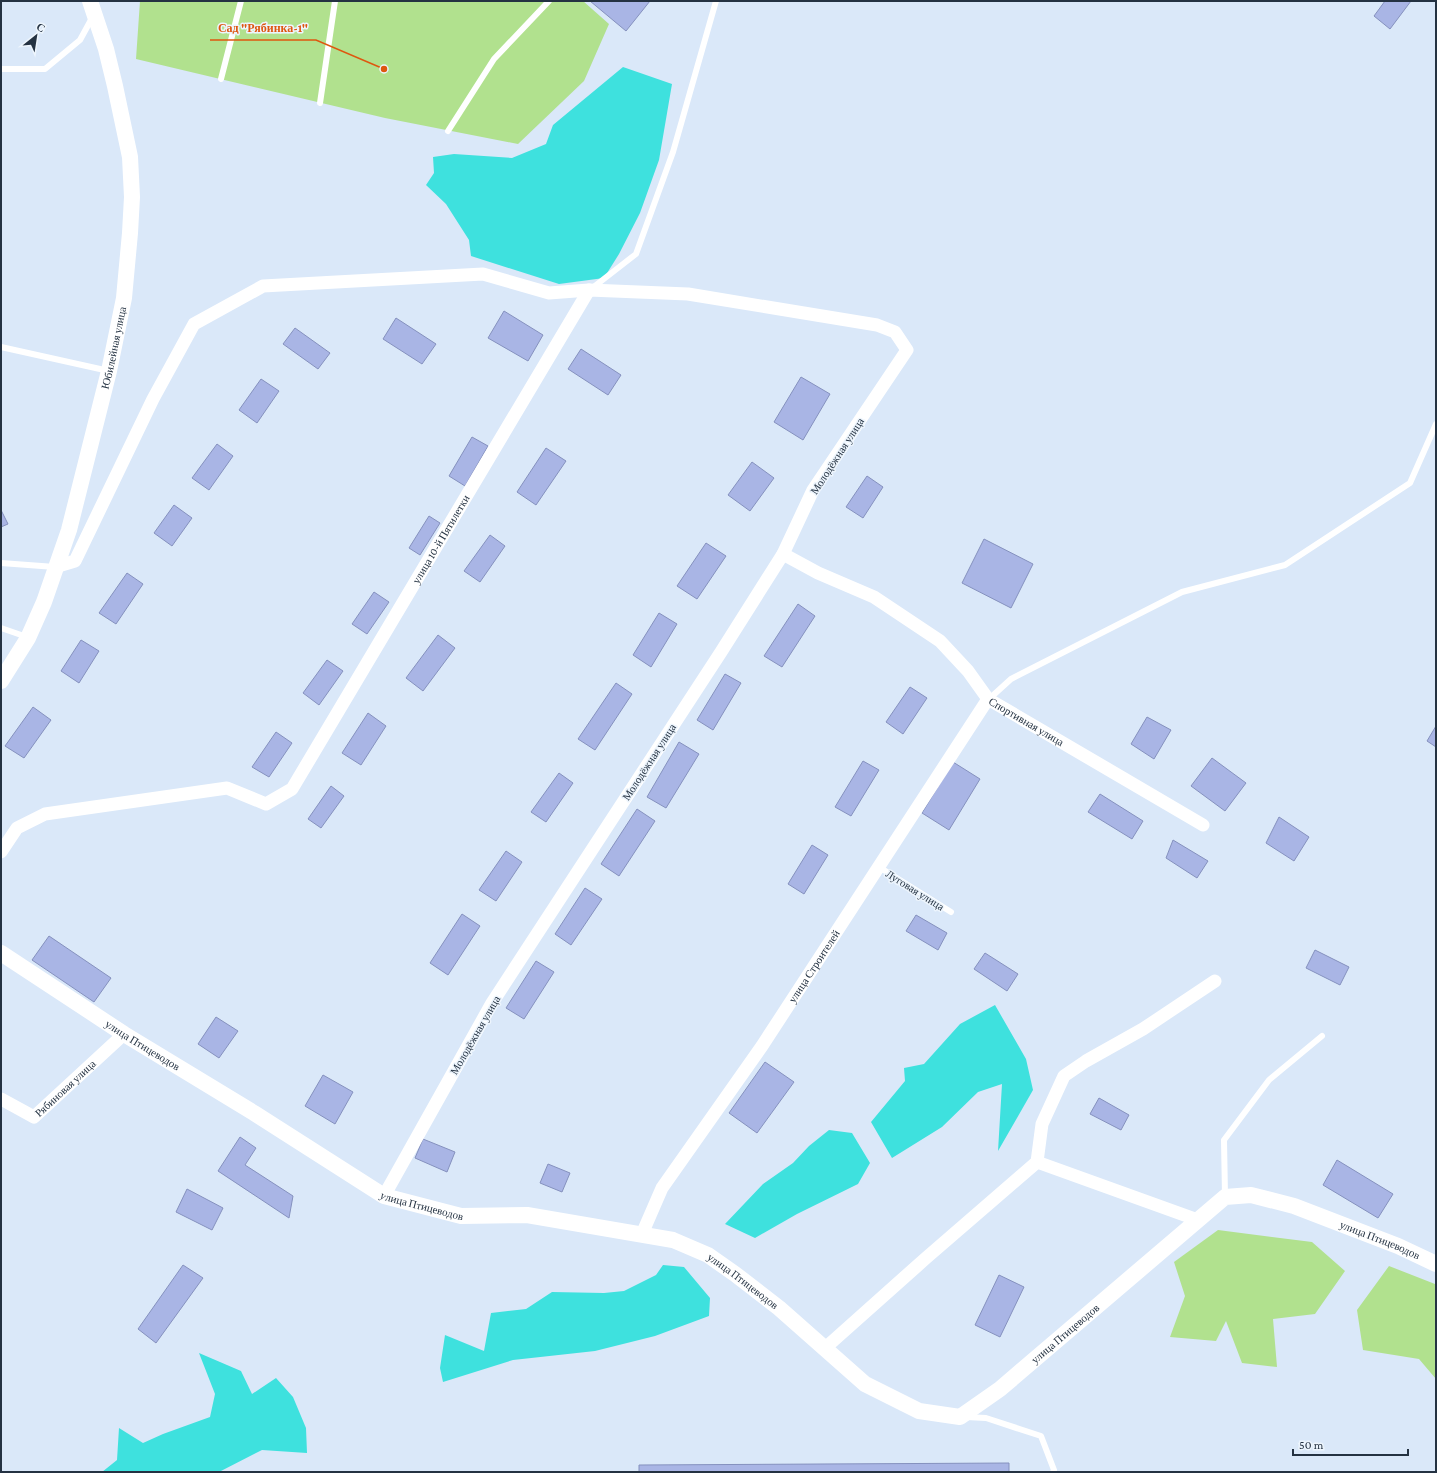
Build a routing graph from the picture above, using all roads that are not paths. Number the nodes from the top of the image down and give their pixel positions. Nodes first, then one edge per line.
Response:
1 (241, 1) edge
2 (335, 1) edge
3 (549, 1) edge
4 (716, 1) edge
5 (92, 8) edge
6 (1, 69) edge
7 (221, 79) dead end
8 (320, 103) dead end
9 (448, 131) dead end
10 (589, 290) junction
11 (1, 347) edge
12 (109, 371) junction
13 (1436, 424) edge
14 (783, 554) junction
15 (1, 564) edge
16 (55, 567) junction
17 (1, 628) edge
18 (28, 638) junction
19 (1, 681) edge
20 (988, 699) junction
21 (1203, 825) dead end
22 (1, 852) edge
23 (879, 867) junction
24 (951, 912) dead end
25 (1, 952) edge
26 (1215, 981) dead end
27 (124, 1034) junction
28 (1322, 1036) dead end
29 (1, 1099) edge
30 (1037, 1162) junction
31 (384, 1196) junction
32 (1225, 1197) junction
33 (1198, 1220) junction
34 (642, 1234) junction
35 (1436, 1264) edge
36 (824, 1349) junction
37 (960, 1416) junction
38 (1053, 1472) edge

1 - 7 lane
2 - 8 lane
3 - 9 lane
4 - 10 lane
5 - 6 lane
5 - 12 street, Юбилейная улица
10 - 14 street, Молодёжная улица
10 - 16 street
10 - 22 street, улица 10-й Пятилетки
11 - 12 lane
12 - 16 street, Юбилейная улица
13 - 20 lane
14 - 20 street, Спортивная улица
14 - 31 street, Молодёжная улица
15 - 16 lane
16 - 18 street, Юбилейная улица
17 - 18 lane
18 - 19 street, Юбилейная улица
20 - 21 street, Спортивная улица
20 - 23 street, улица Строителей
23 - 24 lane, Луговая улица
23 - 34 street, улица Строителей
25 - 27 street, улица Птицеводов
26 - 30 street
27 - 29 street, Рябиновая улица
27 - 31 street, улица Птицеводов
28 - 32 lane
30 - 33 street
30 - 36 street
31 - 34 street, улица Птицеводов
32 - 33 street, улица Птицеводов
32 - 35 street, улица Птицеводов
33 - 37 street, улица Птицеводов
34 - 36 street, улица Птицеводов
36 - 37 street, улица Птицеводов
37 - 38 lane

